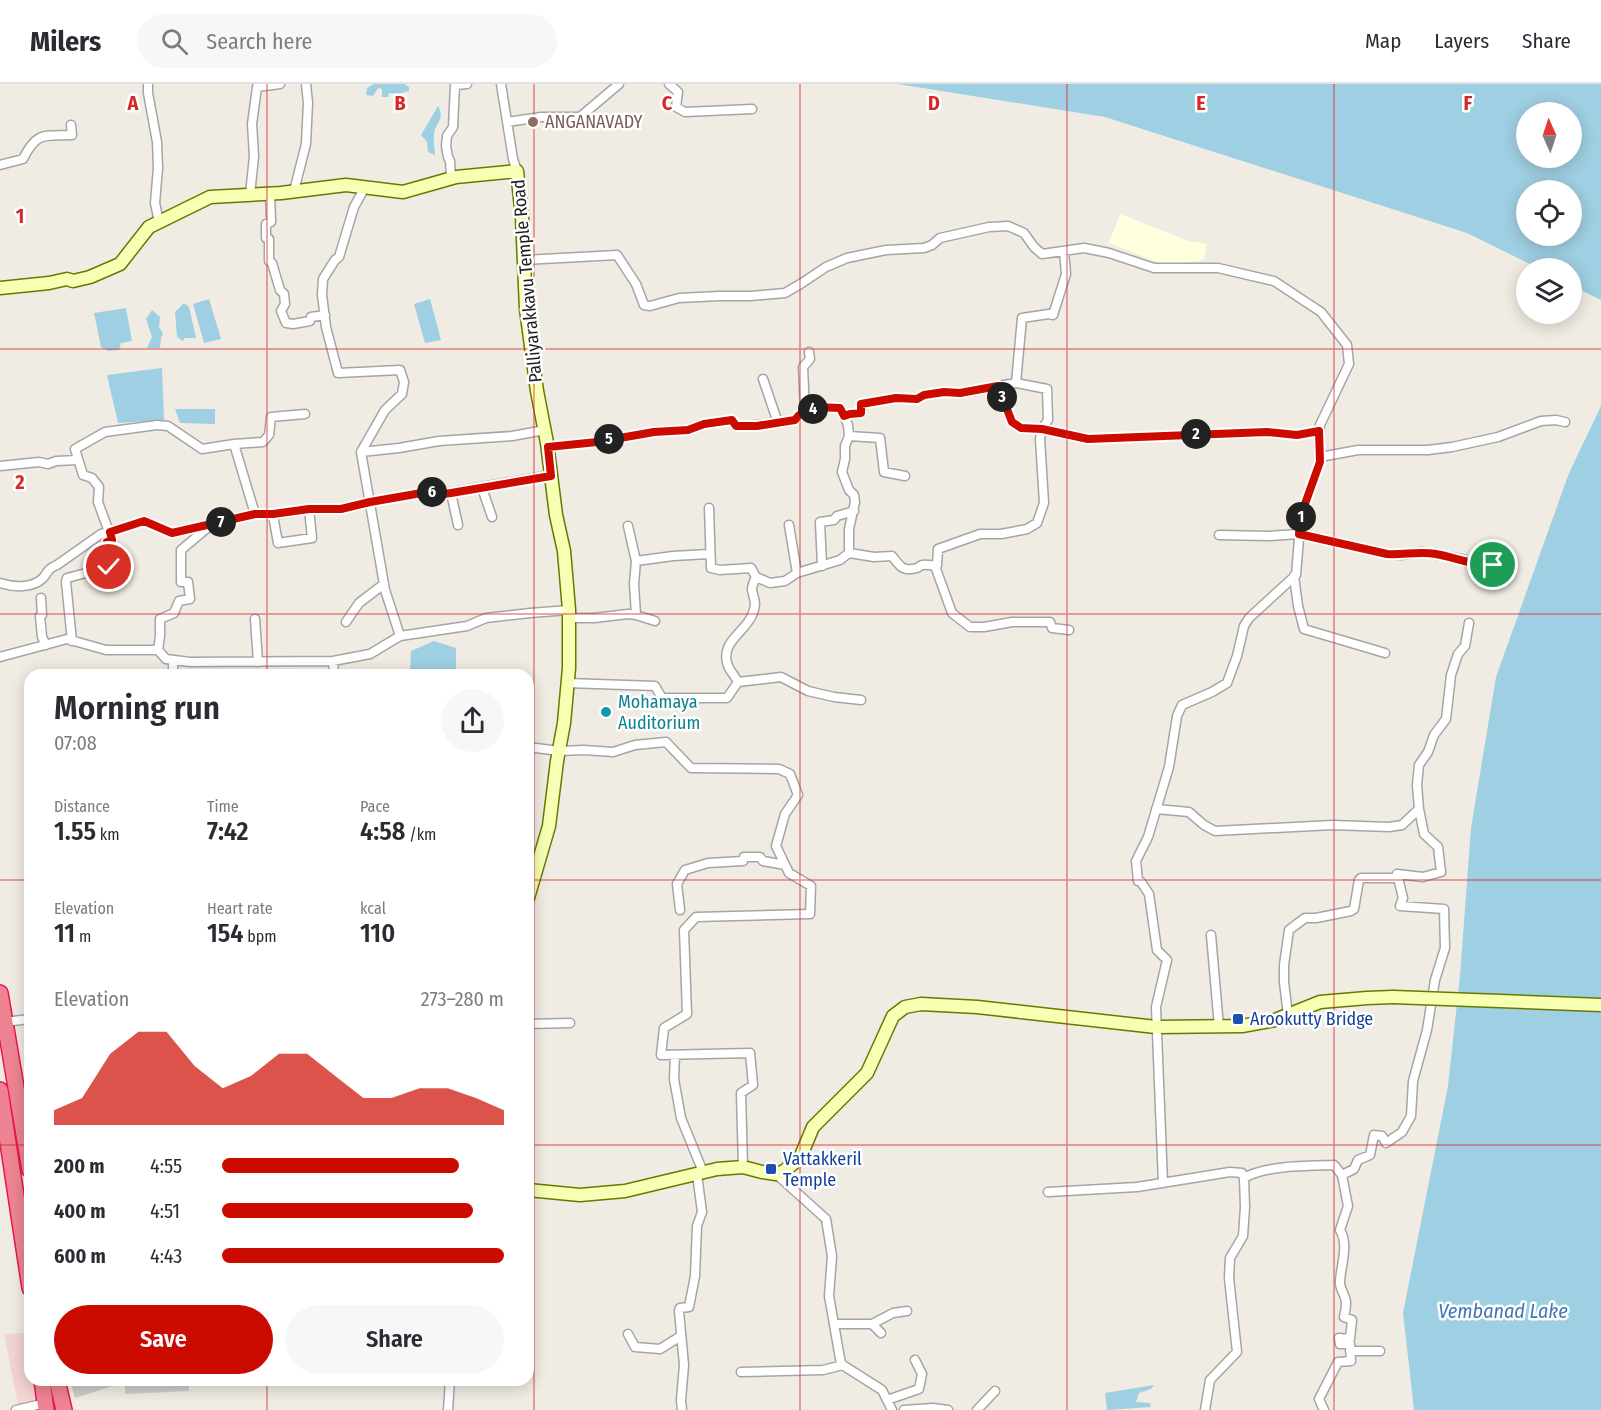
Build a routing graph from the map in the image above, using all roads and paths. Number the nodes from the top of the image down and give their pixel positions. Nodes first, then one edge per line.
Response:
1 (148, 84) edge
2 (280, 84) edge
3 (306, 84) edge
4 (467, 84) edge
5 (501, 84) edge
6 (619, 84) edge
7 (669, 84) edge
8 (752, 109) dead end
9 (507, 122) junction
10 (71, 125) dead end
11 (0, 165) edge
12 (517, 171) junction
13 (451, 178) junction
14 (364, 189) junction
15 (294, 191) junction
16 (270, 194) junction
17 (250, 195) junction
18 (159, 222) junction
19 (1064, 251) junction
20 (524, 260) junction
21 (0, 288) edge
22 (324, 315) junction
23 (809, 352) dead end
24 (763, 379) dead end
25 (1016, 383) junction
26 (998, 386) junction
27 (805, 411) junction
28 (305, 414) dead end
29 (844, 416) junction
30 (1565, 422) dead end
31 (778, 423) junction
32 (1042, 429) junction
33 (545, 430) junction
34 (1319, 431) junction
35 (849, 436) junction
36 (234, 444) junction
37 (548, 447) junction
38 (361, 452) junction
39 (1320, 457) junction
40 (78, 460) junction
41 (0, 466) edge
42 (551, 476) junction
43 (905, 476) dead end
44 (482, 488) junction
45 (451, 493) junction
46 (370, 502) junction
47 (709, 508) dead end
48 (309, 509) junction
49 (854, 511) junction
50 (255, 514) junction
51 (273, 514) junction
52 (492, 517) dead end
53 (208, 525) junction
54 (458, 525) dead end
55 (789, 525) dead end
56 (628, 526) dead end
57 (110, 532) junction
58 (1299, 534) junction
59 (1219, 535) dead end
60 (709, 554) junction
61 (849, 554) junction
62 (1504, 555) dead end
63 (636, 561) junction
64 (822, 566) junction
65 (935, 566) junction
66 (797, 573) junction
67 (1294, 576) junction
68 (756, 577) junction
69 (0, 583) edge
70 (384, 584) junction
71 (41, 598) dead end
72 (569, 614) junction
73 (636, 615) junction
74 (255, 619) dead end
75 (655, 621) dead end
76 (346, 622) dead end
77 (1469, 623) dead end
78 (1069, 630) dead end
79 (400, 636) junction
80 (72, 641) junction
81 (46, 645) junction
82 (158, 650) junction
83 (1385, 653) dead end
84 (0, 657) edge
85 (173, 660) junction
86 (333, 661) junction
87 (258, 662) junction
88 (173, 669) edge
89 (334, 669) edge
90 (738, 682) junction
91 (567, 683) junction
92 (861, 700) dead end
93 (534, 748) edge
94 (559, 751) junction
95 (1156, 809) junction
96 (1419, 809) junction
97 (534, 864) edge
98 (785, 865) junction
99 (1398, 878) junction
100 (680, 910) dead end
101 (1211, 935) dead end
102 (0, 993) edge
103 (1601, 1005) edge
104 (1288, 1015) junction
105 (24, 1020) edge
106 (4, 1022) junction
107 (570, 1023) dead end
108 (534, 1024) edge
109 (1156, 1027) junction
110 (1220, 1027) junction
111 (675, 1054) junction
112 (0, 1090) edge
113 (24, 1136) edge
114 (5, 1149) edge
115 (743, 1167) junction
116 (700, 1173) junction
117 (776, 1174) junction
118 (1342, 1174) junction
119 (1244, 1178) junction
120 (1163, 1183) junction
121 (534, 1191) edge
122 (1048, 1192) dead end
123 (24, 1255) edge
124 (907, 1311) dead end
125 (834, 1324) junction
126 (872, 1324) junction
127 (881, 1333) dead end
128 (628, 1334) dead end
129 (681, 1336) junction
130 (1350, 1351) junction
131 (1380, 1351) dead end
132 (915, 1360) dead end
133 (843, 1365) junction
134 (741, 1372) dead end
135 (43, 1386) edge
136 (58, 1386) edge
137 (450, 1386) edge
138 (995, 1391) dead end
139 (887, 1400) junction
140 (46, 1406) edge
141 (16, 1410) edge
142 (64, 1410) edge
143 (448, 1410) edge
144 (682, 1410) edge
145 (892, 1410) edge
146 (904, 1410) edge
147 (948, 1410) edge
148 (977, 1410) edge
149 (1205, 1410) edge
150 (1324, 1410) edge

1 - 18 street
2 - 17 street
3 - 15 street
4 - 13 street
5 - 9 street
6 - 9 street
7 - 8 street
9 - 12 street
10 - 11 street
12 - 13 street, Palliyarakkavu Temple Road
12 - 20 street, Palliyarakkavu Temple Road
13 - 14 street, Palliyarakkavu Temple Road
14 - 15 street, Palliyarakkavu Temple Road
14 - 22 street
15 - 16 street, Palliyarakkavu Temple Road
16 - 17 street, Palliyarakkavu Temple Road
16 - 22 street
17 - 18 street, Palliyarakkavu Temple Road
18 - 21 street, Palliyarakkavu Temple Road
19 - 20 street
19 - 25 street
19 - 34 street
20 - 33 street, Palliyarakkavu Temple Road
22 - 38 street
23 - 27 street
24 - 31 street
25 - 26 street
25 - 32 street
26 - 29 street
26 - 32 street
27 - 29 street
27 - 31 street
28 - 36 street
29 - 35 street
30 - 39 street
31 - 37 street
32 - 34 street
32 - 65 street
33 - 37 street, Palliyarakkavu Temple Road
33 - 38 street
34 - 39 street
35 - 43 street
35 - 49 street
36 - 40 street
36 - 50 street
37 - 42 street, Palliyarakkavu Temple Road
38 - 46 street
39 - 58 street
40 - 41 street
40 - 57 street
42 - 44 street
42 - 72 street, Palliyarakkavu Temple Road
44 - 45 street
44 - 52 street
45 - 46 street
45 - 54 street
46 - 48 street
46 - 70 street
47 - 60 street
48 - 51 street
48 - 51 street
49 - 61 street
49 - 64 street
50 - 51 street
50 - 53 street
53 - 57 street
53 - 82 street
55 - 66 street
56 - 63 street
57 - 69 street
57 - 80 street
58 - 59 street
58 - 62 street
58 - 67 street
60 - 63 street
60 - 68 street
61 - 64 street
61 - 65 street
63 - 73 street
64 - 66 street
65 - 78 street
66 - 68 street
67 - 83 street
67 - 95 street
68 - 90 street
70 - 76 street
70 - 79 street
71 - 81 street
72 - 73 street
72 - 79 street
72 - 91 street, Palliyarakkavu Temple Road
73 - 75 street
74 - 87 street
77 - 96 street
79 - 86 street
80 - 81 street
80 - 82 street
81 - 84 street
82 - 85 street
85 - 87 street
85 - 88 street
86 - 87 street
86 - 89 street
90 - 91 street
90 - 92 street
91 - 94 street, Palliyarakkavu Temple Road
93 - 94 street
94 - 97 street, Palliyarakkavu Temple Road
94 - 98 street
95 - 96 street
95 - 109 street
96 - 99 street
98 - 100 street
98 - 111 street
99 - 104 street
99 - 118 street
101 - 110 street
102 - 106 highway
103 - 104 street, bridge
104 - 110 street
105 - 106 street
106 - 113 highway
107 - 108 street
109 - 110 street
109 - 117 street
109 - 120 street
111 - 115 street
111 - 116 street
112 - 114 highway
114 - 123 highway
115 - 116 street
115 - 117 street
116 - 121 street
116 - 129 street
117 - 125 street
118 - 119 street
118 - 130 street
119 - 120 street
119 - 149 street
120 - 122 street
124 - 126 street
125 - 126 street
125 - 133 street
126 - 127 street
128 - 129 street
129 - 144 street
130 - 131 street
130 - 150 street
132 - 139 street
133 - 134 street
133 - 139 street
135 - 140 highway
136 - 142 highway
137 - 143 street
138 - 148 street
139 - 145 street
140 - 141 street
146 - 147 street

